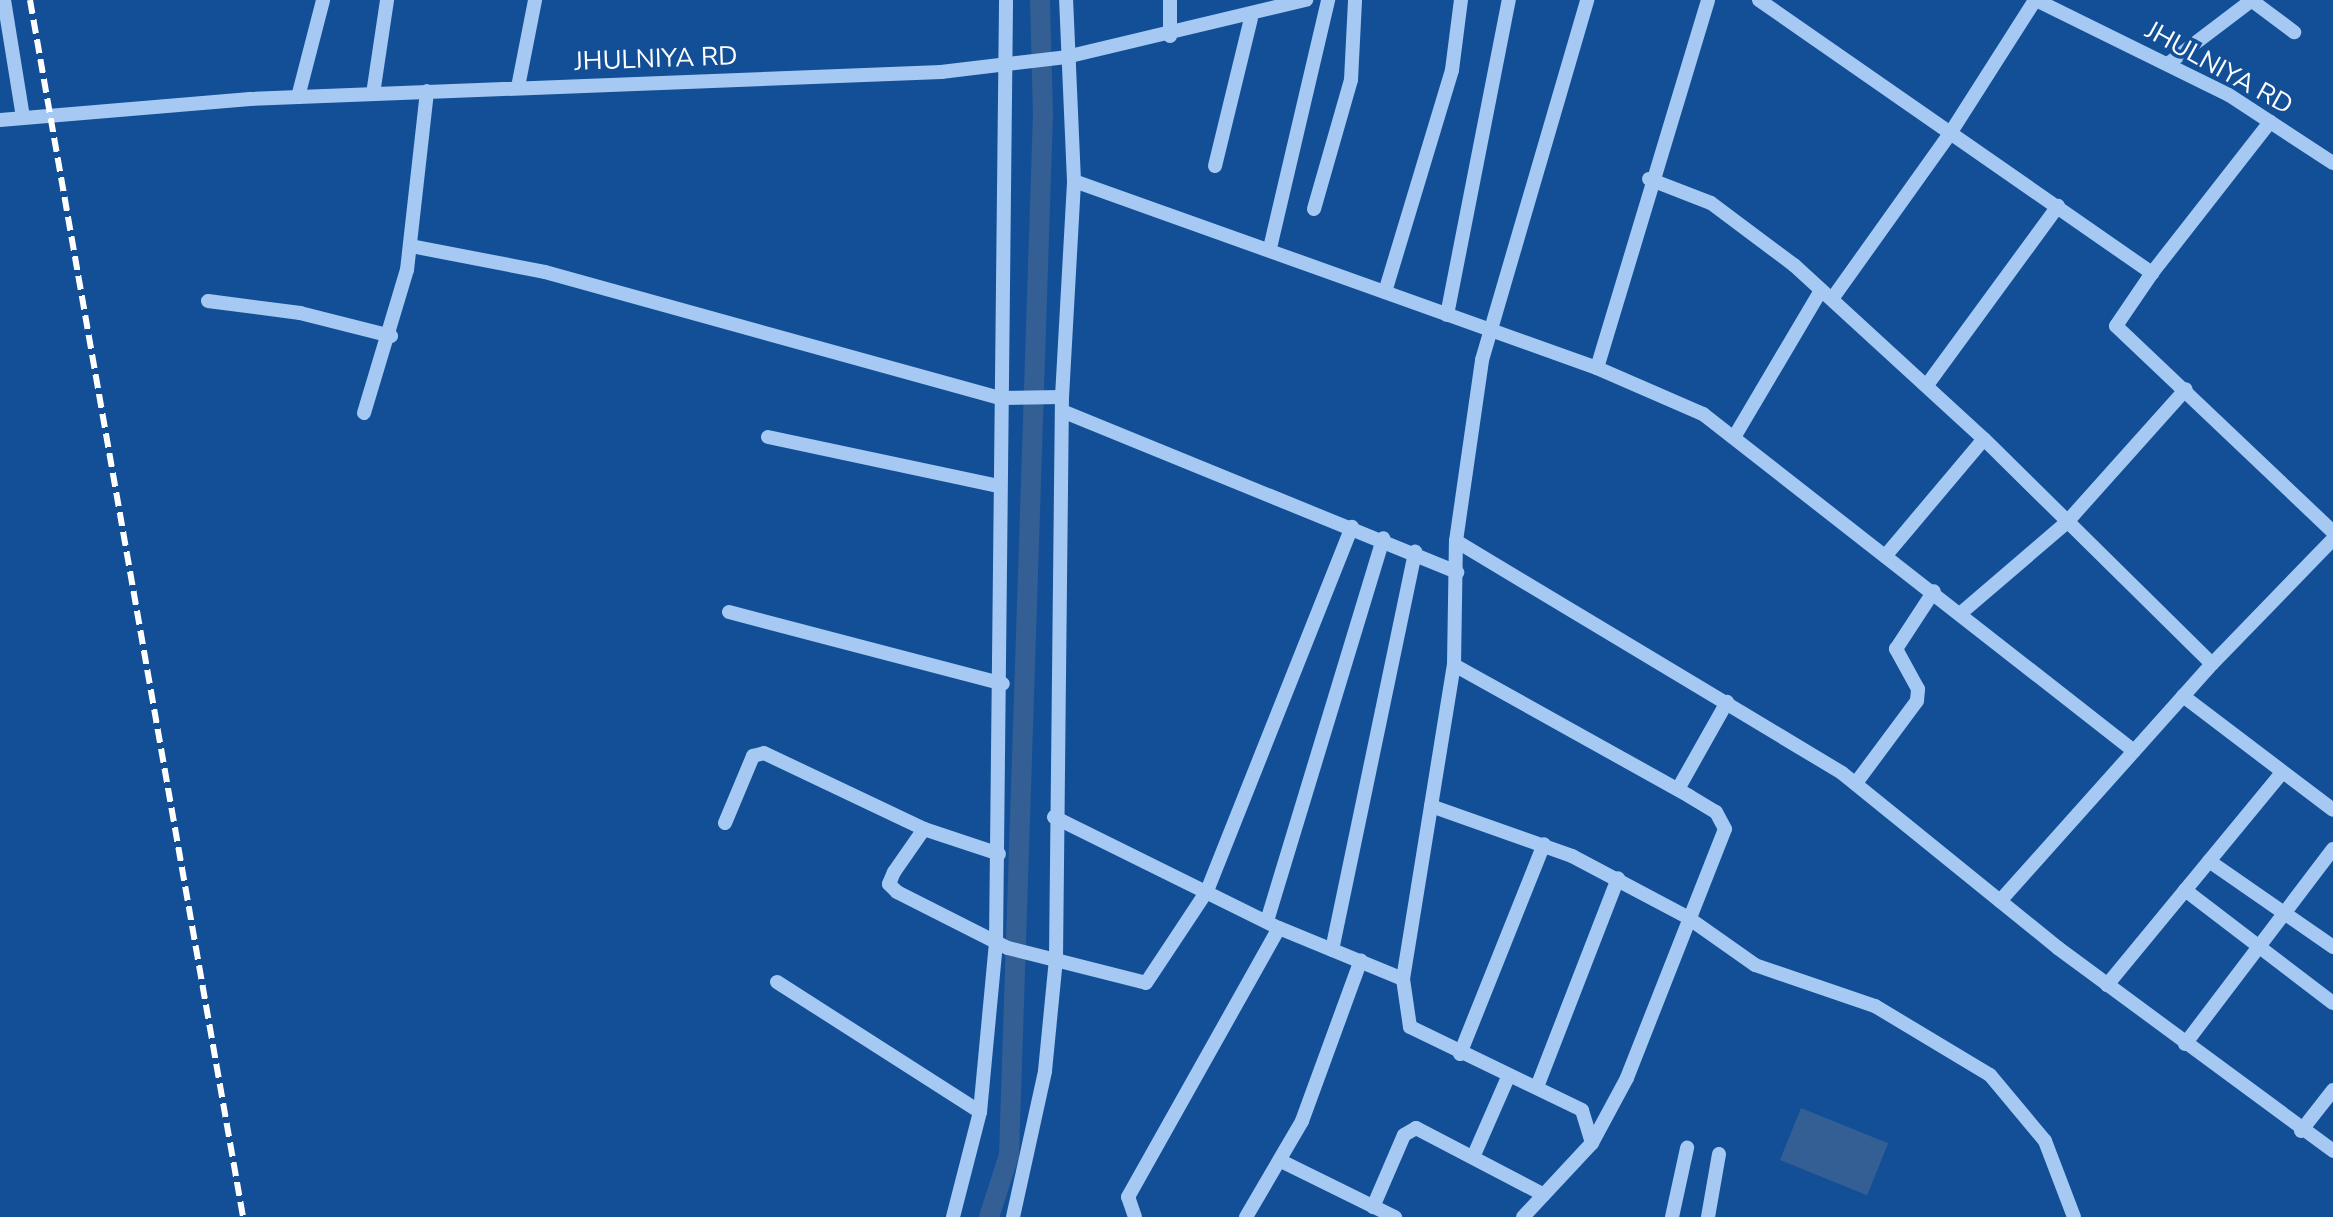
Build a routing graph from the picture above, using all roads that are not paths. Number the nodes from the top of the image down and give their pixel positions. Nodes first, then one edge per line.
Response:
1 (4, 0) edge
2 (323, 0) edge
3 (387, 0) edge
4 (535, 0) edge
5 (1006, 0) edge
6 (1066, 0) edge
7 (1170, 0) edge
8 (1306, 0) edge
9 (1328, 0) edge
10 (1355, 0) edge
11 (1461, 0) edge
12 (1509, 0) edge
13 (1587, 0) edge
14 (1708, 0) edge
15 (1759, 0) edge
16 (2035, 0) edge
17 (2252, 0) edge
18 (1251, 18) junction
19 (2294, 32) dead end
20 (1170, 36) junction
21 (1066, 57) junction
22 (1007, 60) junction
23 (2169, 63) junction
24 (518, 87) junction
25 (427, 91) junction
26 (373, 94) junction
27 (298, 97) junction
28 (23, 117) junction
29 (0, 120) edge
30 (2270, 122) junction
31 (1951, 132) junction
32 (2333, 163) edge
33 (1215, 166) dead end
34 (1649, 179) junction
35 (1074, 181) junction
36 (2058, 206) junction
37 (1314, 209) dead end
38 (411, 246) junction
39 (1270, 248) junction
40 (2152, 273) junction
41 (1385, 292) junction
42 (1827, 294) junction
43 (208, 301) dead end
44 (1447, 315) junction
45 (1488, 329) junction
46 (391, 336) junction
47 (1597, 368) junction
48 (1927, 385) junction
49 (2186, 389) junction
50 (999, 398) junction
51 (1057, 403) junction
52 (364, 413) dead end
53 (1736, 434) junction
54 (768, 437) dead end
55 (1984, 439) junction
56 (998, 486) junction
57 (2067, 522) junction
58 (1352, 527) junction
59 (2333, 532) edge
60 (1383, 538) junction
61 (2333, 539) edge
62 (1456, 541) junction
63 (1415, 552) junction
64 (1887, 554) junction
65 (1457, 572) junction
66 (1934, 591) junction
67 (729, 612) dead end
68 (1961, 613) junction
69 (2212, 664) junction
70 (1454, 665) junction
71 (1003, 684) junction
72 (2183, 696) junction
73 (1727, 702) junction
74 (2134, 751) junction
75 (2282, 773) junction
76 (1856, 783) junction
77 (1678, 789) junction
78 (1431, 806) junction
79 (2333, 810) edge
80 (1054, 817) junction
81 (725, 823) dead end
82 (924, 829) junction
83 (1544, 844) junction
84 (2333, 849) edge
85 (999, 854) junction
86 (2209, 861) junction
87 (1618, 878) junction
88 (2185, 890) junction
89 (1207, 891) junction
90 (2000, 901) junction
91 (2283, 913) junction
92 (1687, 917) junction
93 (1273, 925) junction
94 (1002, 946) junction
95 (2260, 947) junction
96 (2333, 947) edge
97 (1332, 950) junction
98 (1049, 957) junction
99 (1361, 960) junction
100 (1403, 979) junction
101 (777, 982) dead end
102 (2107, 985) junction
103 (2333, 1003) edge
104 (2185, 1044) junction
105 (1460, 1054) junction
106 (1508, 1077) junction
107 (1537, 1087) junction
108 (2333, 1090) edge
109 (980, 1112) junction
110 (2301, 1131) junction
111 (1592, 1143) junction
112 (1687, 1148) dead end
113 (2333, 1151) edge
114 (1719, 1154) dead end
115 (1474, 1155) junction
116 (1283, 1162) junction
117 (1544, 1195) junction
118 (1373, 1207) junction
119 (953, 1217) edge
120 (1013, 1217) edge
121 (1135, 1217) edge
122 (1246, 1217) edge
123 (1395, 1217) edge
124 (1523, 1217) edge
125 (1672, 1217) edge
126 (1708, 1217) edge
127 (2074, 1217) edge

1 - 28 street
2 - 27 street
3 - 26 street
4 - 24 street
5 - 22 street
6 - 21 street
7 - 20 street
8 - 18 street, JHULNIYA RD
9 - 39 street
10 - 37 street
11 - 41 street
12 - 44 street
13 - 45 street
14 - 34 street
15 - 31 street
16 - 23 street, JHULNIYA RD
16 - 31 street
17 - 19 street
17 - 23 street
18 - 20 street, JHULNIYA RD
18 - 33 street
20 - 21 street, JHULNIYA RD
21 - 22 street, JHULNIYA RD
21 - 35 street
22 - 24 street, JHULNIYA RD
22 - 50 street
23 - 30 street, JHULNIYA RD
24 - 25 street, JHULNIYA RD
25 - 26 street, JHULNIYA RD
25 - 38 street
26 - 27 street, JHULNIYA RD
27 - 28 street, JHULNIYA RD
28 - 29 street, JHULNIYA RD
30 - 32 street, JHULNIYA RD
30 - 40 street
31 - 36 street
31 - 42 street
34 - 42 street
34 - 47 street
35 - 39 street
35 - 51 street
36 - 40 street
36 - 48 street
38 - 46 street
38 - 50 street
39 - 41 street
40 - 49 street
41 - 44 street
42 - 48 street
42 - 53 street
43 - 46 street
44 - 45 street
45 - 47 street
45 - 62 street
46 - 52 street
47 - 53 street
48 - 55 street
49 - 57 street
49 - 59 street
50 - 51 street
50 - 56 street
51 - 58 street
51 - 80 street
53 - 64 street
54 - 56 street
55 - 57 street
55 - 64 street
56 - 71 street
57 - 68 street
57 - 69 street
58 - 60 street
58 - 89 street
60 - 63 street
60 - 93 street
61 - 69 street
62 - 65 street
62 - 73 street
63 - 65 street
63 - 97 street
64 - 66 street
65 - 70 street
66 - 68 street
66 - 76 street
67 - 71 street
68 - 74 street
69 - 72 street
70 - 77 street
70 - 78 street
71 - 85 street
72 - 74 street
72 - 75 street
73 - 76 street
73 - 77 street
74 - 90 street
75 - 79 street
75 - 86 street
76 - 90 street
77 - 92 street
78 - 83 street
78 - 100 street
80 - 89 street
80 - 98 street
81 - 82 street
82 - 85 street
82 - 94 street
83 - 87 street
83 - 105 street
84 - 91 street
85 - 94 street
86 - 88 street
86 - 91 street
87 - 92 street
87 - 107 street
88 - 95 street
88 - 102 street
89 - 93 street
89 - 98 street
90 - 102 street
91 - 95 street
91 - 96 street
92 - 111 street
92 - 127 street
93 - 97 street
93 - 121 street
94 - 98 street
94 - 109 street
95 - 103 street
95 - 104 street
97 - 99 street
98 - 120 street
99 - 100 street
99 - 116 street
100 - 105 street
101 - 109 street
102 - 104 street
104 - 110 street
105 - 106 street
106 - 107 street
106 - 115 street
107 - 111 street
108 - 110 street
109 - 119 street
110 - 113 street
111 - 117 street
112 - 125 street
114 - 126 street
115 - 117 street
115 - 118 street
116 - 118 street
116 - 122 street
117 - 124 street
118 - 123 street

